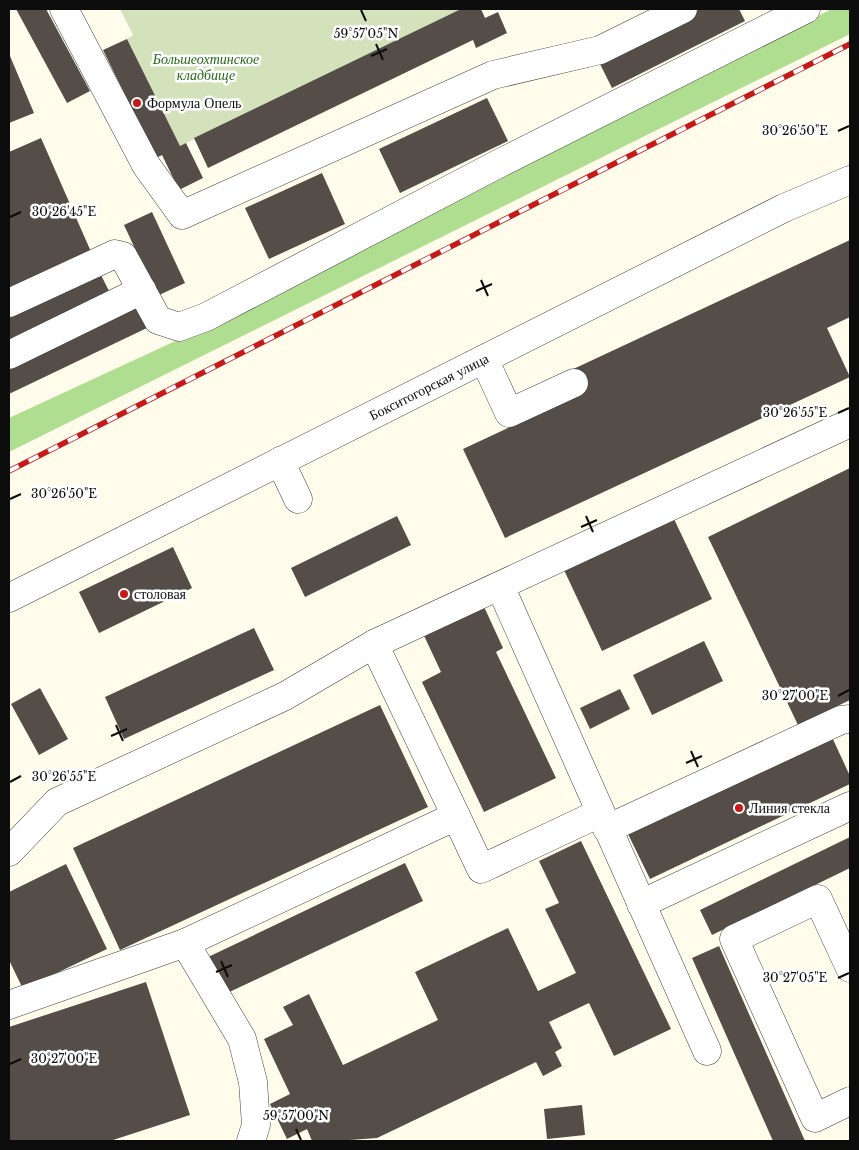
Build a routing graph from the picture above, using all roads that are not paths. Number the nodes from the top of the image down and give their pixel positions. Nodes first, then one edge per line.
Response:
1 (64, 9) edge
2 (683, 9) edge
3 (806, 9) edge
4 (850, 180) edge
5 (142, 290) junction
6 (9, 304) edge
7 (9, 354) edge
8 (484, 359) junction
9 (574, 382) dead end
10 (850, 423) edge
11 (280, 461) junction
12 (298, 499) dead end
13 (500, 586) junction
14 (9, 598) edge
15 (374, 644) junction
16 (850, 719) edge
17 (850, 806) edge
18 (456, 816) junction
19 (604, 821) junction
20 (9, 852) edge
21 (641, 904) junction
22 (185, 942) junction
23 (850, 968) edge
24 (9, 1005) edge
25 (707, 1050) dead end
26 (850, 1101) edge
27 (251, 1141) edge

1 - 2 street
3 - 5 street
4 - 8 street, Бокситогорская улица
5 - 6 street
5 - 7 street
8 - 9 street
8 - 11 street, Бокситогорская улица
10 - 13 street
11 - 12 street
11 - 14 street, Бокситогорская улица
13 - 15 street
13 - 19 street
15 - 18 street
15 - 20 street
16 - 19 street
17 - 21 street
18 - 19 street
18 - 22 street
19 - 21 street
21 - 25 street
22 - 24 street
22 - 27 street
23 - 26 street

